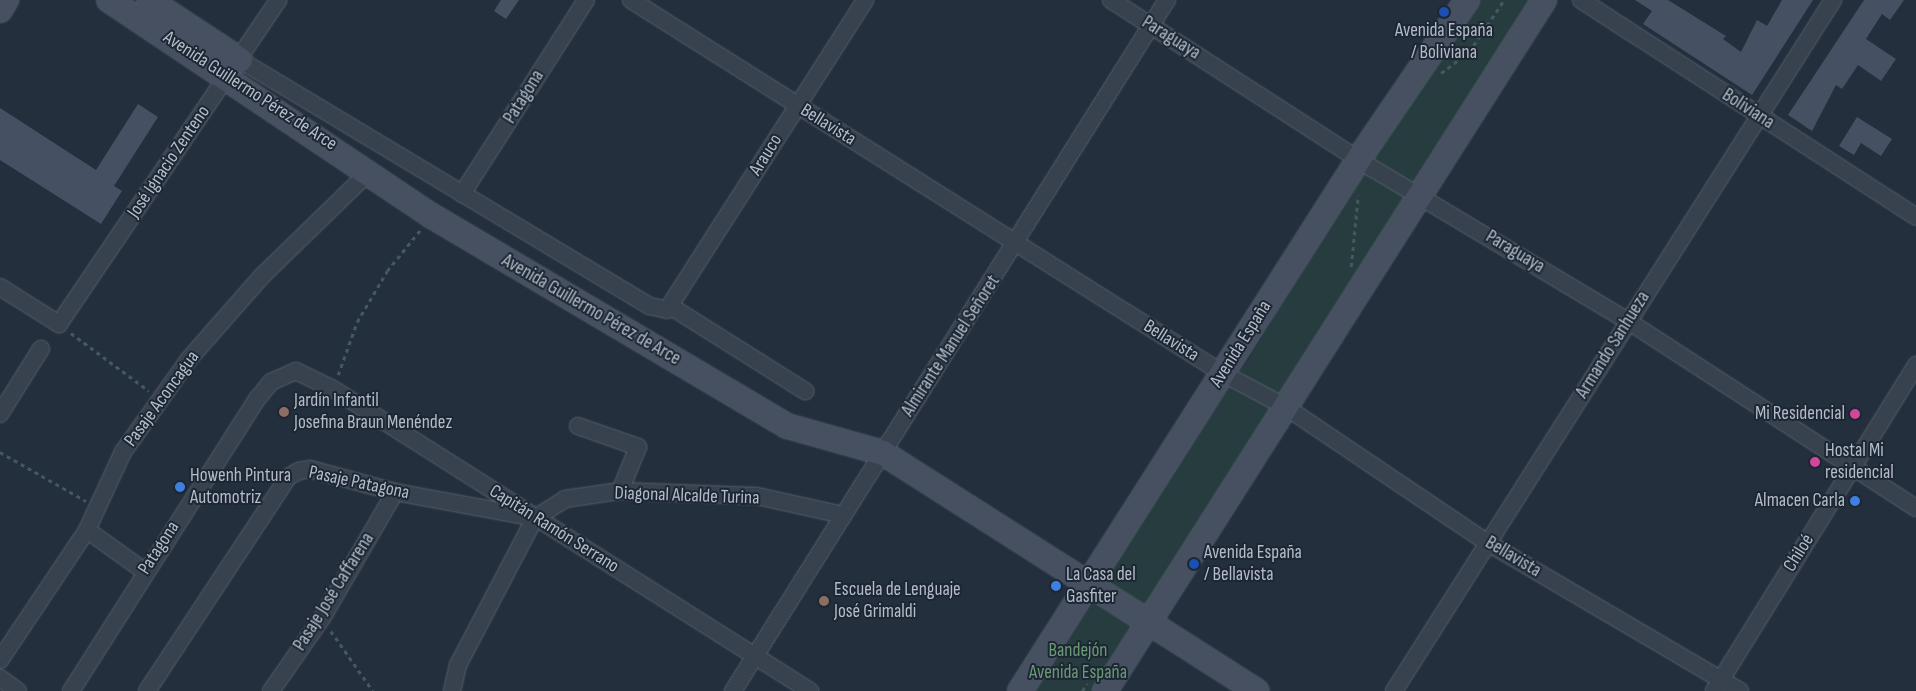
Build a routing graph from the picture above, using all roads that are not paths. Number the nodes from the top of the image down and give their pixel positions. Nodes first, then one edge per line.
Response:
1 (6, 0) edge
2 (109, 0) edge
3 (149, 0) edge
4 (278, 0) edge
5 (586, 0) edge
6 (631, 0) edge
7 (865, 0) edge
8 (1111, 0) edge
9 (1167, 0) edge
10 (1466, 0) edge
11 (1544, 0) edge
12 (1581, 0) edge
13 (1833, 0) edge
14 (0, 10) edge
15 (1151, 25) junction
16 (234, 68) junction
17 (798, 105) junction
18 (1758, 115) junction
19 (1360, 157) junction
20 (370, 171) junction
21 (462, 194) junction
22 (1420, 195) junction
23 (1916, 217) edge
24 (1016, 244) junction
25 (0, 287) edge
26 (669, 308) junction
27 (1628, 320) junction
28 (41, 350) dead end
29 (1916, 365) edge
30 (296, 371) joint
31 (1222, 373) junction
32 (805, 391) dead end
33 (1286, 407) junction
34 (0, 414) edge
35 (578, 426) dead end
36 (882, 453) junction
37 (1853, 467) junction
38 (620, 490) junction
39 (395, 492) junction
40 (1916, 508) edge
41 (843, 515) junction
42 (535, 518) junction
43 (87, 530) junction
44 (1488, 543) junction
45 (144, 571) junction
46 (1091, 582) junction
47 (1148, 624) junction
48 (755, 655) junction
49 (0, 660) edge
50 (0, 678) edge
51 (1099, 683) edge
52 (1717, 685) edge
53 (18, 691) edge
54 (71, 691) edge
55 (147, 691) edge
56 (271, 691) edge
57 (452, 691) edge
58 (733, 691) edge
59 (810, 691) edge
60 (1020, 691) edge
61 (1257, 691) edge
62 (1394, 691) edge
63 (1740, 691) edge

1 - 14 main road
2 - 16 main road, Avenida Guillermo Pérez de Arce
3 - 16 main road, Avenida Guillermo Pérez de Arce
4 - 16 street, José Ignacio Zenteno
5 - 21 street, Patagona
6 - 17 street, Bellavista
7 - 17 street, Arauco
8 - 15 street, Paraguaya
9 - 15 street, Almirante Manuel Señoret
10 - 19 main road, Avenida España
11 - 22 main road
12 - 18 street, Boliviana
13 - 18 street, Armando Sanhueza
15 - 19 street, Paraguaya
15 - 24 street, Almirante Manuel Señoret
16 - 20 main road, Avenida Guillermo Pérez de Arce
16 - 21 street, Avenida Guillermo Pérez de Arce
16 - 25 street, José Ignacio Zenteno
17 - 24 street, Bellavista
17 - 26 street, Arauco
18 - 23 street, Boliviana
18 - 27 street, Armando Sanhueza
19 - 22 street, Paraguaya
19 - 31 main road, Avenida España
20 - 36 main road, Avenida Guillermo Pérez de Arce
20 - 43 street, Pasaje Aconcagua
21 - 26 street, Avenida Guillermo Pérez de Arce
22 - 27 street, Paraguaya
22 - 33 main road
24 - 31 street, Bellavista
24 - 36 street, Almirante Manuel Señoret
26 - 32 street, Avenida Guillermo Pérez de Arce
27 - 37 street, Paraguaya
27 - 44 street, Armando Sanhueza
28 - 34 street
29 - 37 street, Chiloé
30 - 42 street, Capitán Ramón Serrano
30 - 45 street, Patagona
31 - 33 street, Bellavista
31 - 46 main road, Avenida España
33 - 44 street, Bellavista
33 - 47 main road
35 - 38 street
36 - 41 street, Almirante Manuel Señoret
36 - 46 main road, Avenida Guillermo Pérez de Arce
37 - 40 street, Paraguaya
37 - 52 street, Chiloé
38 - 41 street, Diagonal Alcalde Turina
38 - 42 street, Diagonal Alcalde Turina
39 - 42 street, Pasaje Patagona
39 - 55 street, Pasaje Patagona
39 - 56 street, Pasaje José Caffarena
41 - 48 street, Almirante Manuel Señoret
42 - 48 street, Capitán Ramón Serrano
42 - 57 street
43 - 45 street
43 - 49 street, Pasaje Aconcagua
44 - 52 street, Bellavista
44 - 62 street, Armando Sanhueza
45 - 54 street, Patagona
46 - 47 main road, Avenida Guillermo Pérez de Arce
46 - 60 main road, Avenida España
47 - 51 main road
47 - 61 main road, Avenida Guillermo Pérez de Arce
48 - 58 street, Almirante Manuel Señoret
48 - 59 street, Capitán Ramón Serrano
50 - 53 street
52 - 63 street, Bellavista

